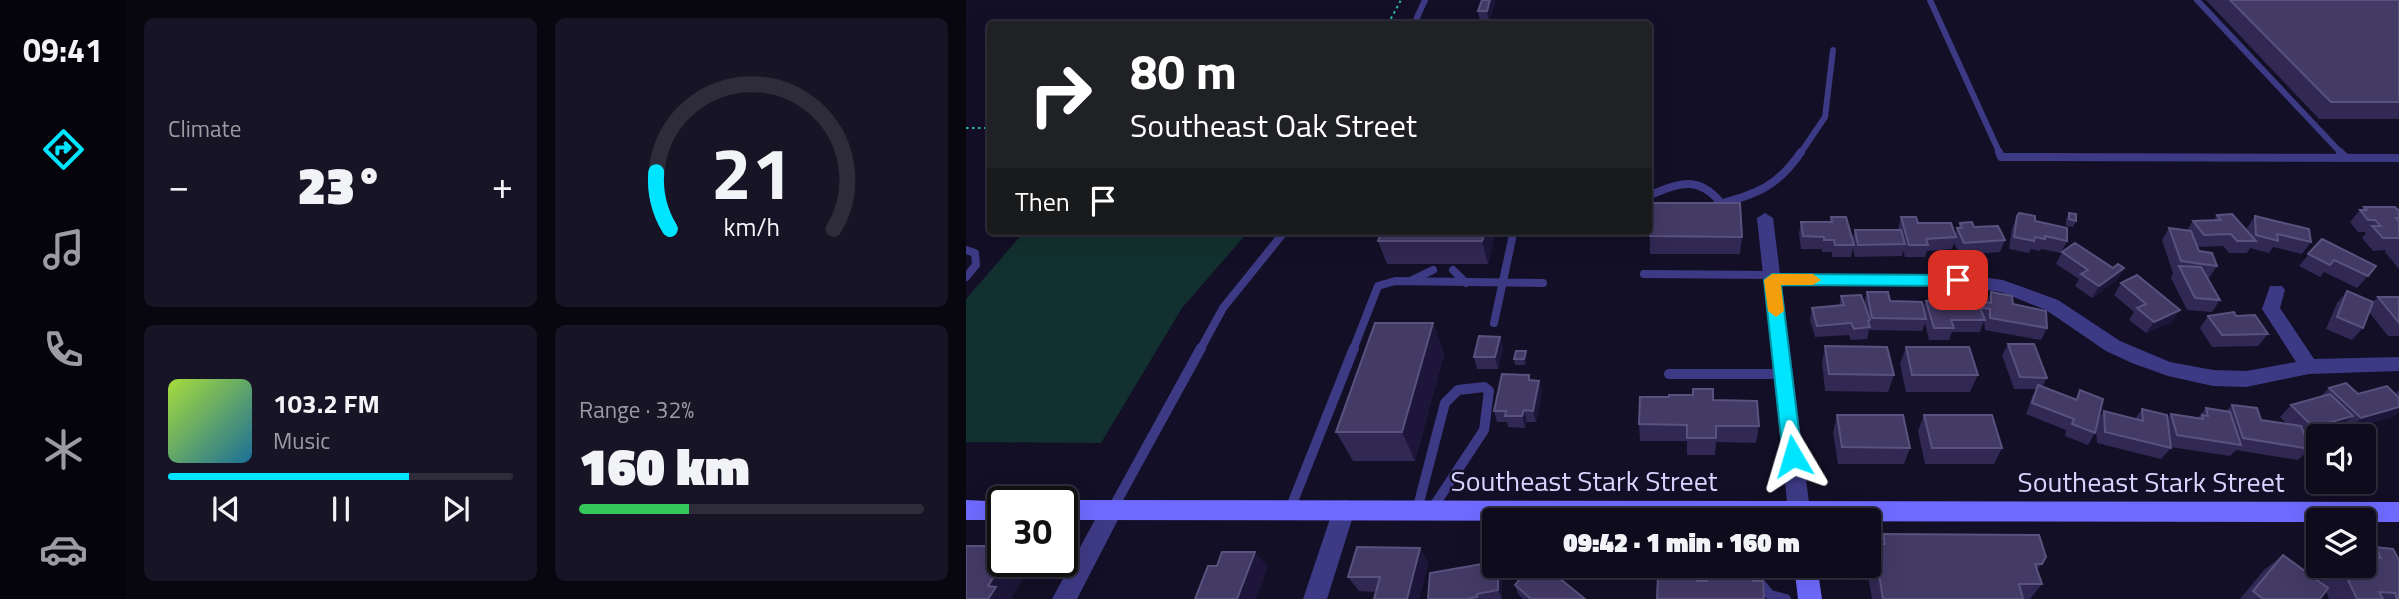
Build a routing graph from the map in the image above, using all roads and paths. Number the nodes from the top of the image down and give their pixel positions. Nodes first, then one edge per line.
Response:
1 (1401, 0) edge
2 (1426, 0) edge
3 (1930, 0) edge
4 (2197, 0) edge
5 (1390, 21) edge
6 (1416, 21) edge
7 (1833, 50) dead end
8 (966, 128) edge
9 (987, 128) edge
10 (2345, 158) junction
11 (2399, 158) edge
12 (1652, 194) edge
13 (1721, 203) junction
14 (1709, 207) edge
15 (1765, 218) dead end
16 (1283, 235) edge
17 (1512, 239) dead end
18 (966, 250) edge
19 (1433, 270) dead end
20 (1453, 270) dead end
21 (1644, 274) dead end
22 (966, 277) edge
23 (1772, 277) junction
24 (1408, 281) junction
25 (1466, 283) junction
26 (1543, 283) dead end
27 (1502, 284) junction
28 (2276, 290) dead end
29 (1494, 323) dead end
30 (2399, 364) edge
31 (2309, 367) junction
32 (1783, 373) junction
33 (1669, 374) dead end
34 (1798, 508) edge
35 (966, 510) edge
36 (987, 510) edge
37 (1078, 510) edge
38 (1112, 510) junction
39 (1290, 510) junction
40 (1345, 510) junction
41 (1424, 510) junction
42 (1482, 511) edge
43 (2399, 512) edge
44 (1881, 515) edge
45 (1756, 578) edge
46 (1807, 578) edge
47 (1064, 599) edge
48 (1315, 599) edge
49 (1786, 599) edge
50 (1810, 599) edge

1 - 5 path
2 - 6 lane
3 - 10 lane
4 - 10 lane
7 - 13 lane
8 - 9 path
10 - 11 lane
12 - 13 lane
13 - 14 lane
15 - 23 street
16 - 38 lane
17 - 27 lane
18 - 22 lane
19 - 24 lane
20 - 25 lane
21 - 23 lane
23 - 31 street
23 - 32 street
24 - 25 lane
24 - 39 lane
25 - 27 lane
26 - 27 lane
27 - 29 lane
28 - 31 street
30 - 31 street
32 - 33 lane
32 - 34 street
35 - 36 main road
37 - 38 main road, Southeast Stark Street
38 - 39 main road, Southeast Stark Street
38 - 47 street
39 - 40 main road, Southeast Stark Street
40 - 41 main road, Southeast Stark Street
40 - 48 street
41 - 41 lane
41 - 42 main road, Southeast Stark Street
43 - 44 main road, Southeast Stark Street
45 - 49 lane
46 - 50 main road

